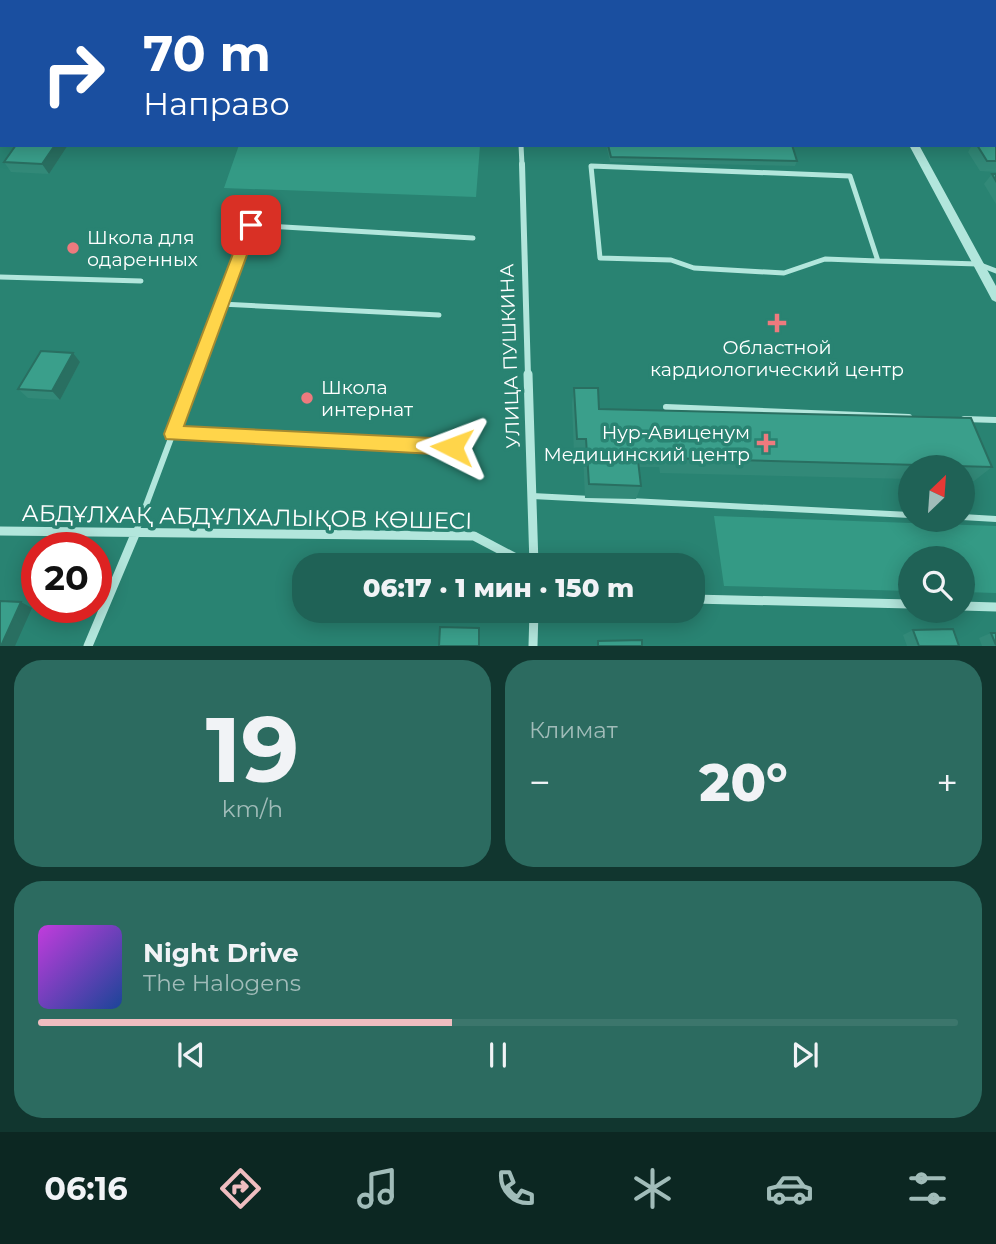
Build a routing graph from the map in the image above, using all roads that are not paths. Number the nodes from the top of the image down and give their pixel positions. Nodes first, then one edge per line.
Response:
1 (521, 147) edge
2 (915, 147) edge
3 (473, 237) dead end
4 (878, 261) junction
5 (978, 264) junction
6 (996, 271) edge
7 (0, 277) edge
8 (141, 281) dead end
9 (996, 297) edge
10 (221, 304) junction
11 (439, 315) dead end
12 (666, 407) dead end
13 (913, 417) edge
14 (955, 419) edge
15 (996, 421) edge
16 (173, 434) junction
17 (452, 447) dead end
18 (532, 496) junction
19 (898, 514) edge
20 (975, 518) edge
21 (996, 519) edge
22 (0, 531) edge
23 (136, 533) junction
24 (506, 553) edge
25 (534, 553) edge
26 (705, 599) edge
27 (898, 604) edge
28 (975, 606) edge
29 (996, 607) edge
30 (534, 623) edge
31 (88, 646) edge
32 (533, 646) edge

1 - 18 street, УЛИЦА ПУШКИНА
2 - 5 street
3 - 10 lane
4 - 4 lane
4 - 5 lane
5 - 6 lane
5 - 9 street
7 - 8 lane
10 - 11 lane
10 - 16 lane
12 - 13 lane
14 - 15 lane
16 - 17 lane
16 - 23 lane
18 - 19 lane
18 - 25 street, УЛИЦА ПУШКИНА
20 - 21 lane
22 - 23 street, АБДҰЛХАҚ АБДҰЛХАЛЫҚОВ КӨШЕСІ
23 - 24 street, АБДҰЛХАҚ АБДҰЛХАЛЫҚОВ КӨШЕСІ
23 - 31 street
26 - 27 street
28 - 29 street
30 - 32 street

